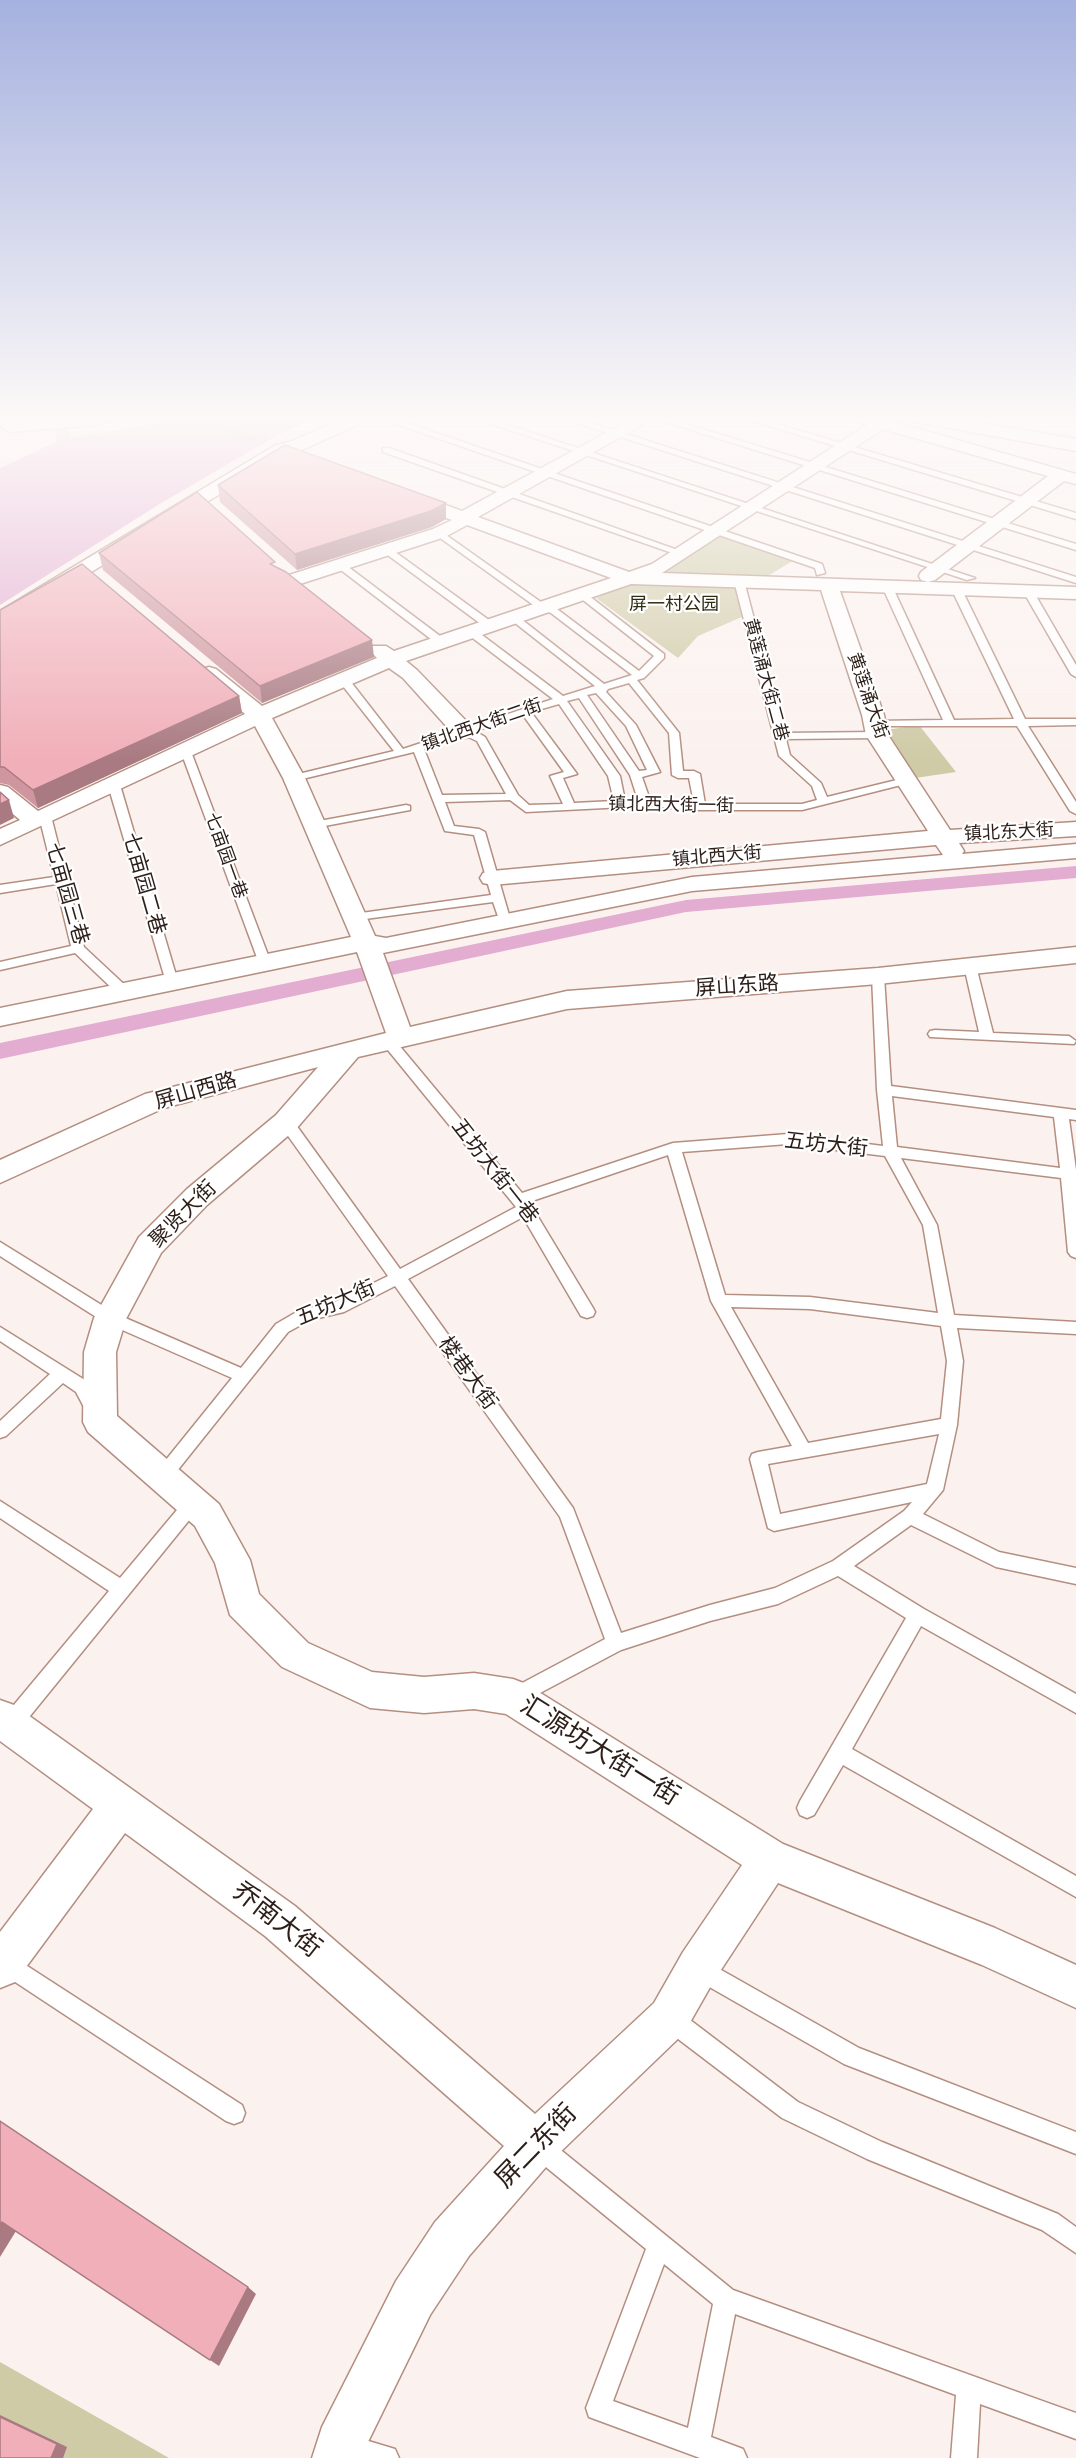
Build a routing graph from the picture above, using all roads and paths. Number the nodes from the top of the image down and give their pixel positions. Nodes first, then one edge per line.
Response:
1 (147, 530) edge
2 (446, 530) edge
3 (496, 530) edge
4 (613, 530) edge
5 (711, 530) edge
6 (811, 530) edge
7 (919, 530) edge
8 (989, 530) edge
9 (1020, 530) edge
10 (715, 531) junction
11 (439, 533) junction
12 (968, 545) junction
13 (1076, 547) edge
14 (388, 551) junction
15 (681, 553) junction
16 (276, 565) edge
17 (340, 565) junction
18 (658, 567) junction
19 (85, 568) junction
20 (932, 573) junction
21 (629, 578) junction
22 (824, 578) junction
23 (292, 580) junction
24 (739, 581) junction
25 (1076, 581) edge
26 (102, 583) edge
27 (963, 583) junction
28 (887, 586) junction
29 (1028, 591) junction
30 (1076, 593) edge
31 (580, 594) junction
32 (310, 595) edge
33 (542, 607) junction
34 (513, 617) junction
35 (0, 620) edge
36 (479, 628) junction
37 (364, 638) edge
38 (441, 641) junction
39 (190, 657) edge
40 (391, 660) junction
41 (1076, 674) edge
42 (636, 677) junction
43 (343, 680) junction
44 (603, 688) junction
45 (581, 694) junction
46 (561, 700) junction
47 (525, 711) junction
48 (260, 715) junction
49 (1076, 722) edge
50 (950, 723) junction
51 (1021, 723) junction
52 (876, 730) junction
53 (464, 732) junction
54 (780, 736) junction
55 (418, 747) junction
56 (185, 749) junction
57 (401, 753) junction
58 (636, 775) junction
59 (294, 778) junction
60 (905, 781) junction
61 (114, 785) junction
62 (0, 792) edge
63 (513, 797) junction
64 (438, 799) junction
65 (823, 801) junction
66 (645, 803) junction
67 (620, 805) junction
68 (570, 807) junction
69 (700, 807) junction
70 (406, 808) dead end
71 (1076, 811) edge
72 (40, 818) junction
73 (314, 825) junction
74 (1076, 829) edge
75 (942, 837) junction
76 (0, 838) edge
77 (1076, 851) edge
78 (959, 861) junction
79 (60, 880) junction
80 (495, 888) junction
81 (0, 889) edge
82 (354, 918) junction
83 (505, 922) junction
84 (78, 948) junction
85 (368, 950) junction
86 (1076, 955) edge
87 (265, 963) junction
88 (0, 966) edge
89 (970, 966) junction
90 (878, 976) junction
91 (172, 982) junction
92 (123, 991) junction
93 (0, 1017) edge
94 (935, 1034) dead end
95 (987, 1037) junction
96 (395, 1040) junction
97 (1069, 1041) dead end
98 (349, 1050) junction
99 (884, 1090) junction
100 (1069, 1114) edge
101 (286, 1122) junction
102 (672, 1148) junction
103 (891, 1154) junction
104 (0, 1172) edge
105 (1072, 1175) edge
106 (522, 1204) junction
107 (0, 1248) edge
108 (1076, 1252) edge
109 (397, 1277) junction
110 (719, 1301) junction
111 (587, 1312) dead end
112 (110, 1318) junction
113 (948, 1321) junction
114 (1076, 1328) edge
115 (0, 1333) edge
116 (61, 1374) junction
117 (243, 1376) junction
118 (100, 1422) junction
119 (949, 1425) junction
120 (0, 1431) edge
121 (803, 1450) junction
122 (162, 1476) junction
123 (934, 1490) junction
124 (194, 1503) junction
125 (0, 1509) edge
126 (910, 1516) junction
127 (839, 1567) junction
128 (1076, 1576) edge
129 (122, 1589) junction
130 (918, 1615) junction
131 (616, 1643) junction
132 (513, 1698) junction
133 (1076, 1704) edge
134 (5, 1721) edge
135 (839, 1752) junction
136 (120, 1806) junction
137 (807, 1808) dead end
138 (770, 1859) junction
139 (1076, 1887) edge
140 (2, 1964) edge
141 (698, 1967) junction
142 (1076, 1987) edge
143 (669, 2018) junction
144 (234, 2113) dead end
145 (1076, 2143) edge
146 (536, 2144) junction
147 (1076, 2241) edge
148 (659, 2246) junction
149 (726, 2299) junction
150 (969, 2387) junction
151 (1076, 2426) edge
152 (696, 2444) junction
153 (339, 2452) edge
154 (386, 2458) edge
155 (734, 2458) edge
156 (964, 2458) edge

1 - 19 street
2 - 11 street
3 - 21 street
4 - 15 lane
5 - 10 lane
6 - 20 lane
7 - 12 lane
8 - 12 street
9 - 13 lane
10 - 15 street
10 - 22 lane
11 - 14 street
11 - 33 lane
12 - 20 street
12 - 25 lane
14 - 17 street
14 - 36 lane
15 - 18 street
16 - 23 street
17 - 23 street
17 - 38 lane
18 - 21 street
18 - 22 street
19 - 26 street
19 - 35 street
20 - 22 street
20 - 27 street
21 - 24 street
21 - 31 street
22 - 24 street
22 - 28 street
22 - 52 street, 黄莲涌大街
23 - 32 street
24 - 54 lane, 黄莲涌大街二巷
25 - 27 street
27 - 28 street
27 - 29 street
27 - 51 lane
28 - 50 lane
29 - 30 street
29 - 41 lane
31 - 33 street
31 - 42 lane, 镇北西大街二街
33 - 34 street
33 - 42 lane
34 - 36 street
34 - 44 lane
36 - 38 street
36 - 46 lane
37 - 40 street
38 - 40 street
39 - 48 street
40 - 43 street
40 - 53 street
42 - 44 lane, 镇北西大街二街
42 - 69 lane
43 - 48 street
43 - 57 lane
44 - 45 lane, 镇北西大街二街
44 - 58 lane
45 - 46 lane, 镇北西大街二街
45 - 58 lane
46 - 47 lane, 镇北西大街二街
46 - 67 lane
47 - 53 lane, 镇北西大街二街
47 - 68 lane
48 - 56 street
48 - 59 street
49 - 51 lane
50 - 51 lane
50 - 52 lane
51 - 71 lane
52 - 54 lane
52 - 60 street, 黄莲涌大街
53 - 55 lane, 镇北西大街二街
53 - 63 lane
54 - 65 lane, 黄莲涌大街二巷
55 - 57 lane, 镇北西大街二街
55 - 64 lane
56 - 61 street
56 - 87 lane, 七亩园一巷
57 - 59 lane, 镇北西大街二街
58 - 66 lane
59 - 73 street
60 - 65 lane, 镇北西大街一街
60 - 75 street, 黄莲涌大街
61 - 72 street
61 - 91 lane, 七亩园二巷
62 - 72 street
63 - 64 lane, 镇北西大街一街
63 - 68 lane, 镇北西大街一街
64 - 80 lane
65 - 69 lane, 镇北西大街一街
66 - 67 lane, 镇北西大街一街
66 - 69 lane, 镇北西大街一街
67 - 68 lane, 镇北西大街一街
70 - 73 lane
72 - 76 street
72 - 79 lane, 七亩园三巷
73 - 82 street
74 - 75 street, 镇北东大街
75 - 78 street, 黄莲涌大街
75 - 80 street, 镇北西大街
77 - 78 street
78 - 83 street
79 - 81 lane
79 - 84 lane, 七亩园三巷
80 - 82 lane, 镇北西大街
80 - 83 lane
82 - 85 street
83 - 85 street
84 - 88 lane
84 - 92 lane, 七亩园三巷
85 - 87 street
85 - 96 street
86 - 89 street, 屏山东路
87 - 91 street
89 - 90 street, 屏山东路
89 - 95 lane
90 - 96 street, 屏山东路
90 - 99 lane
91 - 92 street
92 - 93 street
94 - 95 lane
95 - 97 lane
96 - 98 street, 屏山西路
96 - 106 lane, 五坊大街一巷
98 - 101 street, 聚贤大街
98 - 104 street, 屏山西路
99 - 100 lane
99 - 103 lane
100 - 105 lane
101 - 109 lane, 楼巷大街
101 - 112 street, 聚贤大街
102 - 103 lane, 五坊大街
102 - 106 lane, 五坊大街
102 - 110 lane
103 - 105 lane, 五坊大街
103 - 113 lane
105 - 108 lane
106 - 109 lane, 五坊大街
106 - 111 lane, 五坊大街一巷
107 - 112 lane
109 - 117 lane, 五坊大街
109 - 131 lane, 楼巷大街
110 - 113 lane
110 - 121 lane
112 - 117 lane
112 - 118 street, 聚贤大街
113 - 114 lane
113 - 119 lane
115 - 116 lane, 汇源坊大街一街
116 - 118 lane, 汇源坊大街一街
116 - 120 lane
117 - 122 lane, 五坊大街
118 - 122 street, 汇源坊大街一街
119 - 121 lane
119 - 123 lane
121 - 123 lane
122 - 124 street, 汇源坊大街一街
123 - 126 lane
124 - 129 lane
124 - 132 street, 汇源坊大街一街
125 - 129 lane
126 - 127 lane
126 - 128 lane
127 - 130 lane
127 - 131 lane
129 - 134 lane
130 - 133 lane
130 - 135 lane
131 - 132 lane
132 - 138 street, 汇源坊大街一街
134 - 136 street, 乔南大街
135 - 137 lane
135 - 139 lane
136 - 140 street
136 - 146 street, 乔南大街
138 - 141 street, 屏二东街
138 - 142 street, 汇源坊大街一街
140 - 144 lane
141 - 143 street, 屏二东街
141 - 145 lane
143 - 146 street, 屏二东街
143 - 147 lane
146 - 148 lane
146 - 153 street, 屏二东街
148 - 149 lane
148 - 152 lane
149 - 150 lane
149 - 152 lane
150 - 151 lane
150 - 156 lane
152 - 155 lane
153 - 154 lane

